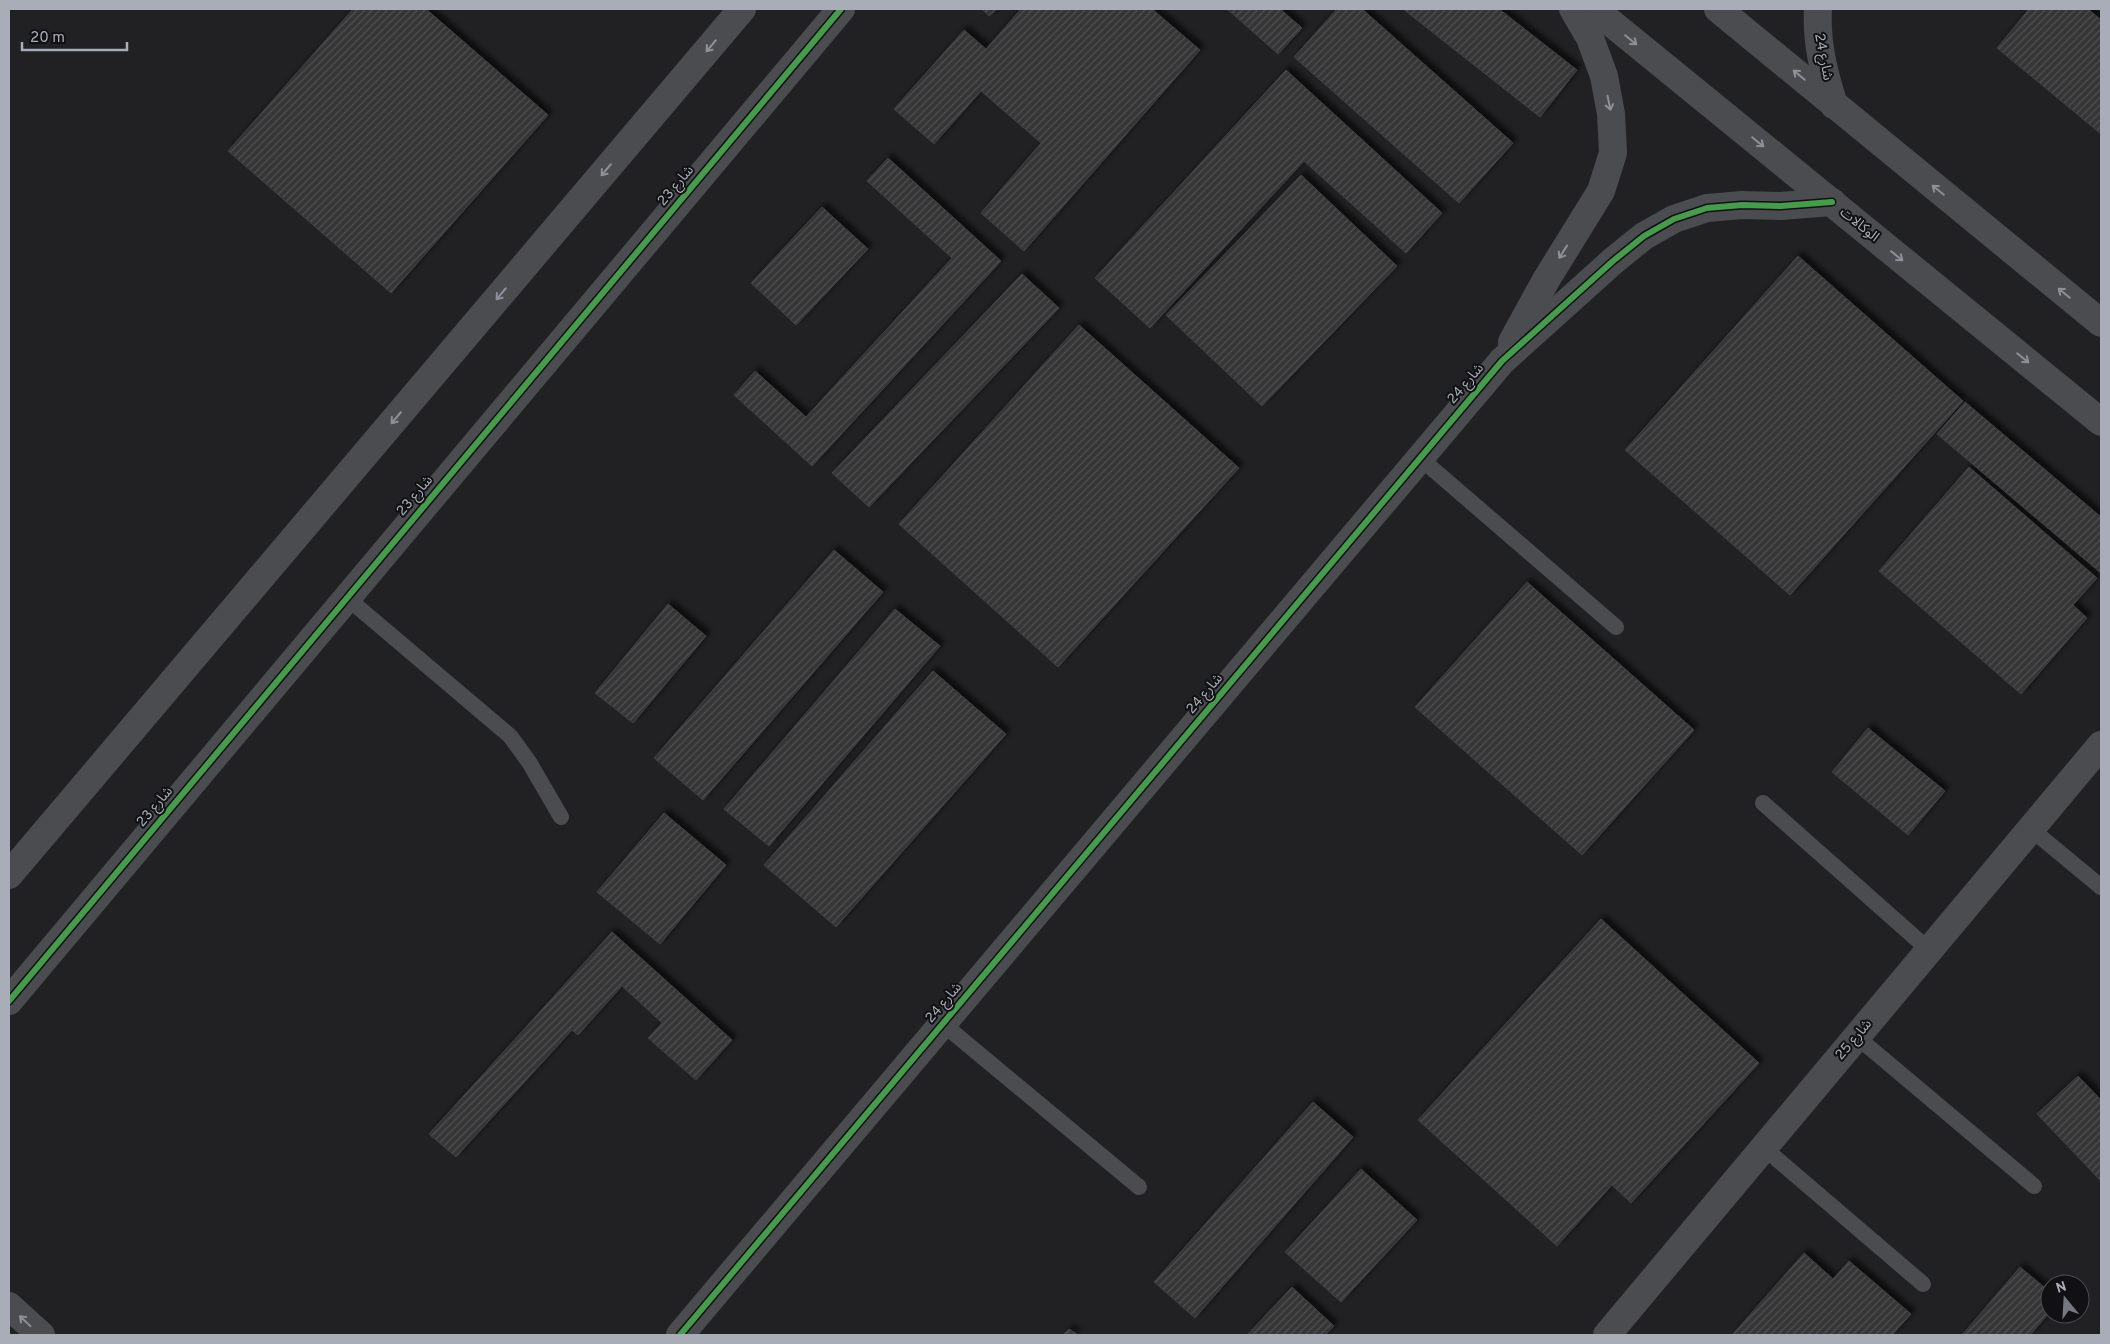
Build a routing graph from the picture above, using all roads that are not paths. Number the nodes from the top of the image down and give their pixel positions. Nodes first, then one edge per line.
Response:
1 (742, 9) edge
2 (841, 9) edge
3 (1573, 9) edge
4 (1594, 9) edge
5 (1718, 9) edge
6 (1818, 9) edge
7 (1834, 105) junction
8 (1832, 202) junction
9 (2101, 324) edge
10 (1502, 361) junction
11 (2101, 422) edge
12 (1420, 458) junction
13 (346, 597) junction
14 (1616, 627) dead end
15 (2101, 745) edge
16 (1763, 803) dead end
17 (561, 817) dead end
18 (2031, 829) junction
19 (9, 876) edge
20 (2101, 887) edge
21 (1929, 950) junction
22 (9, 1001) edge
23 (943, 1024) junction
24 (1857, 1037) junction
25 (1764, 1148) junction
26 (1139, 1186) dead end
27 (2034, 1186) dead end
28 (1923, 1284) dead end
29 (9, 1306) edge
30 (41, 1335) edge
31 (680, 1335) edge
32 (1607, 1335) edge

1 -> 19 street
2 - 13 street, شارع 23
3 -> 10 street, شارع 24
4 -> 8 street, الوكالات
7 -> 5 street
6 - 7 street, شارع 24
9 -> 7 street
8 - 10 street, شارع 24
8 -> 11 street, الوكالات
10 - 12 street, شارع 24
12 - 14 lane
12 - 23 street, شارع 24
13 - 17 lane
13 - 22 street, شارع 23
15 - 18 street, شارع 25
16 - 21 lane
18 - 20 lane
18 - 21 street, شارع 25
21 - 24 street, شارع 25
23 - 26 lane
23 - 31 street, شارع 24
24 - 25 street, شارع 25
24 - 27 lane
25 - 28 lane
25 - 32 street, شارع 25
30 -> 29 street

